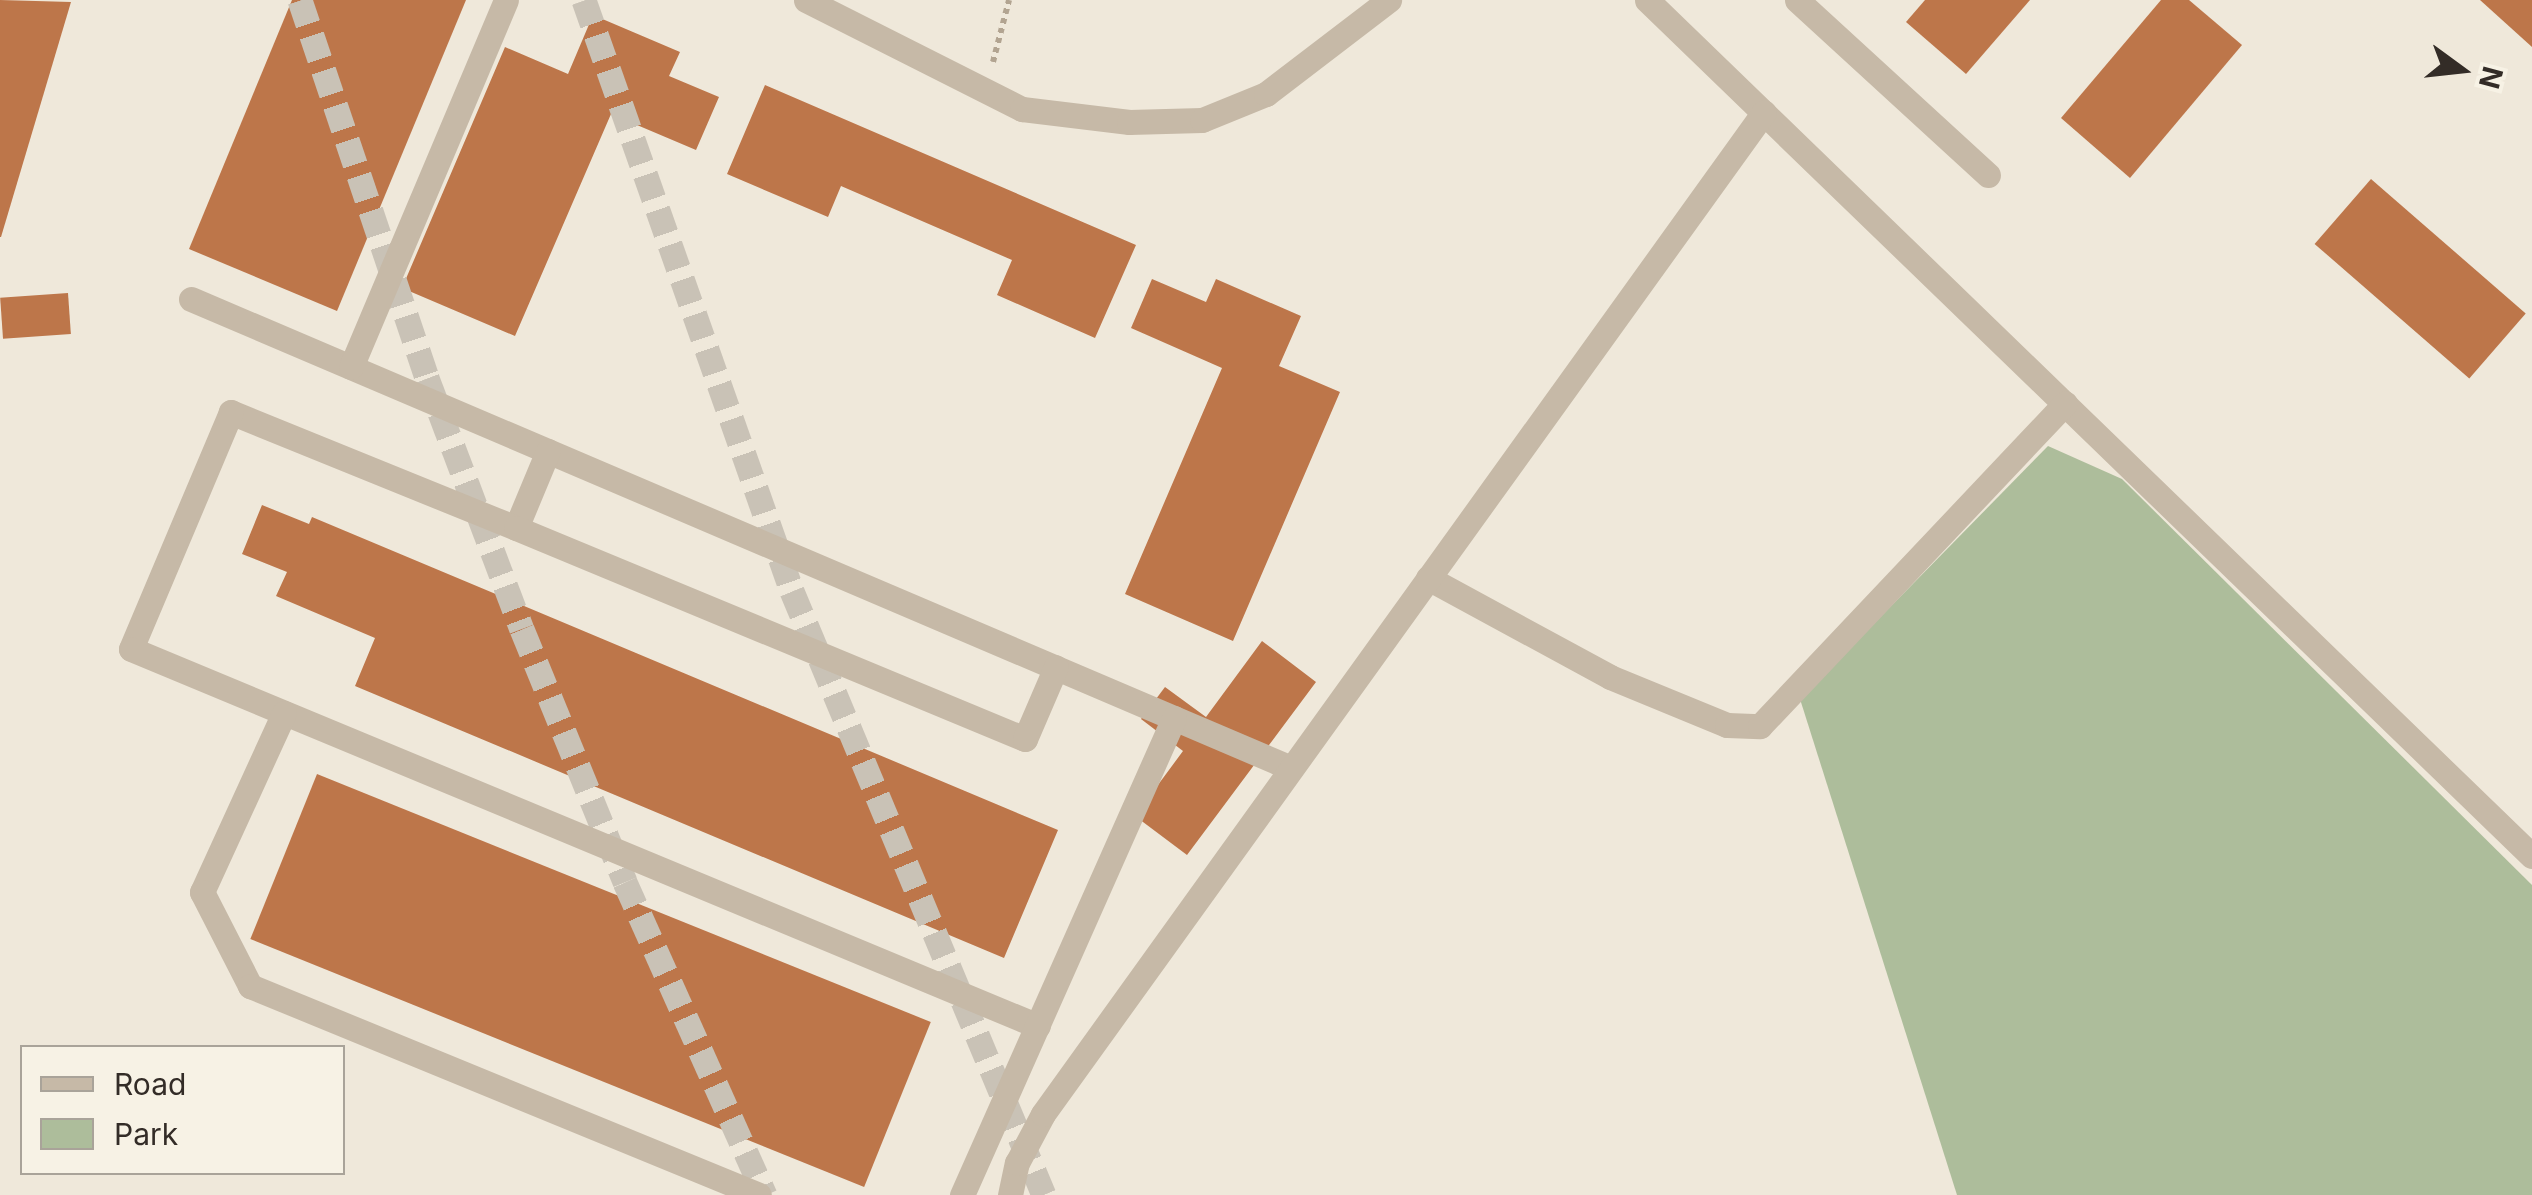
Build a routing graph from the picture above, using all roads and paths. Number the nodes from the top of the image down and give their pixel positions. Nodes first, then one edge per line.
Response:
1 (506, 0) edge
2 (806, 0) edge
3 (1389, 0) edge
4 (1647, 0) edge
5 (1797, 0) edge
6 (1764, 112) junction
7 (1988, 175) dead end
8 (191, 300) dead end
9 (351, 367) junction
10 (2065, 403) junction
11 (548, 451) junction
12 (516, 528) junction
13 (1428, 578) junction
14 (1056, 667) junction
15 (284, 713) junction
16 (1174, 718) junction
17 (1292, 768) junction
18 (2532, 856) edge
19 (1038, 1026) junction
20 (759, 1195) edge
21 (962, 1195) edge
22 (1010, 1195) edge

1 - 9 street
2 - 3 street
4 - 6 street
5 - 7 street
6 - 10 street
6 - 13 street
8 - 9 street
9 - 11 street
10 - 13 street
10 - 18 street
11 - 12 street
11 - 14 street
12 - 14 street
12 - 15 street
13 - 17 street
14 - 16 street
15 - 19 street
15 - 20 street
16 - 17 street
16 - 19 street
17 - 22 street
19 - 21 street

